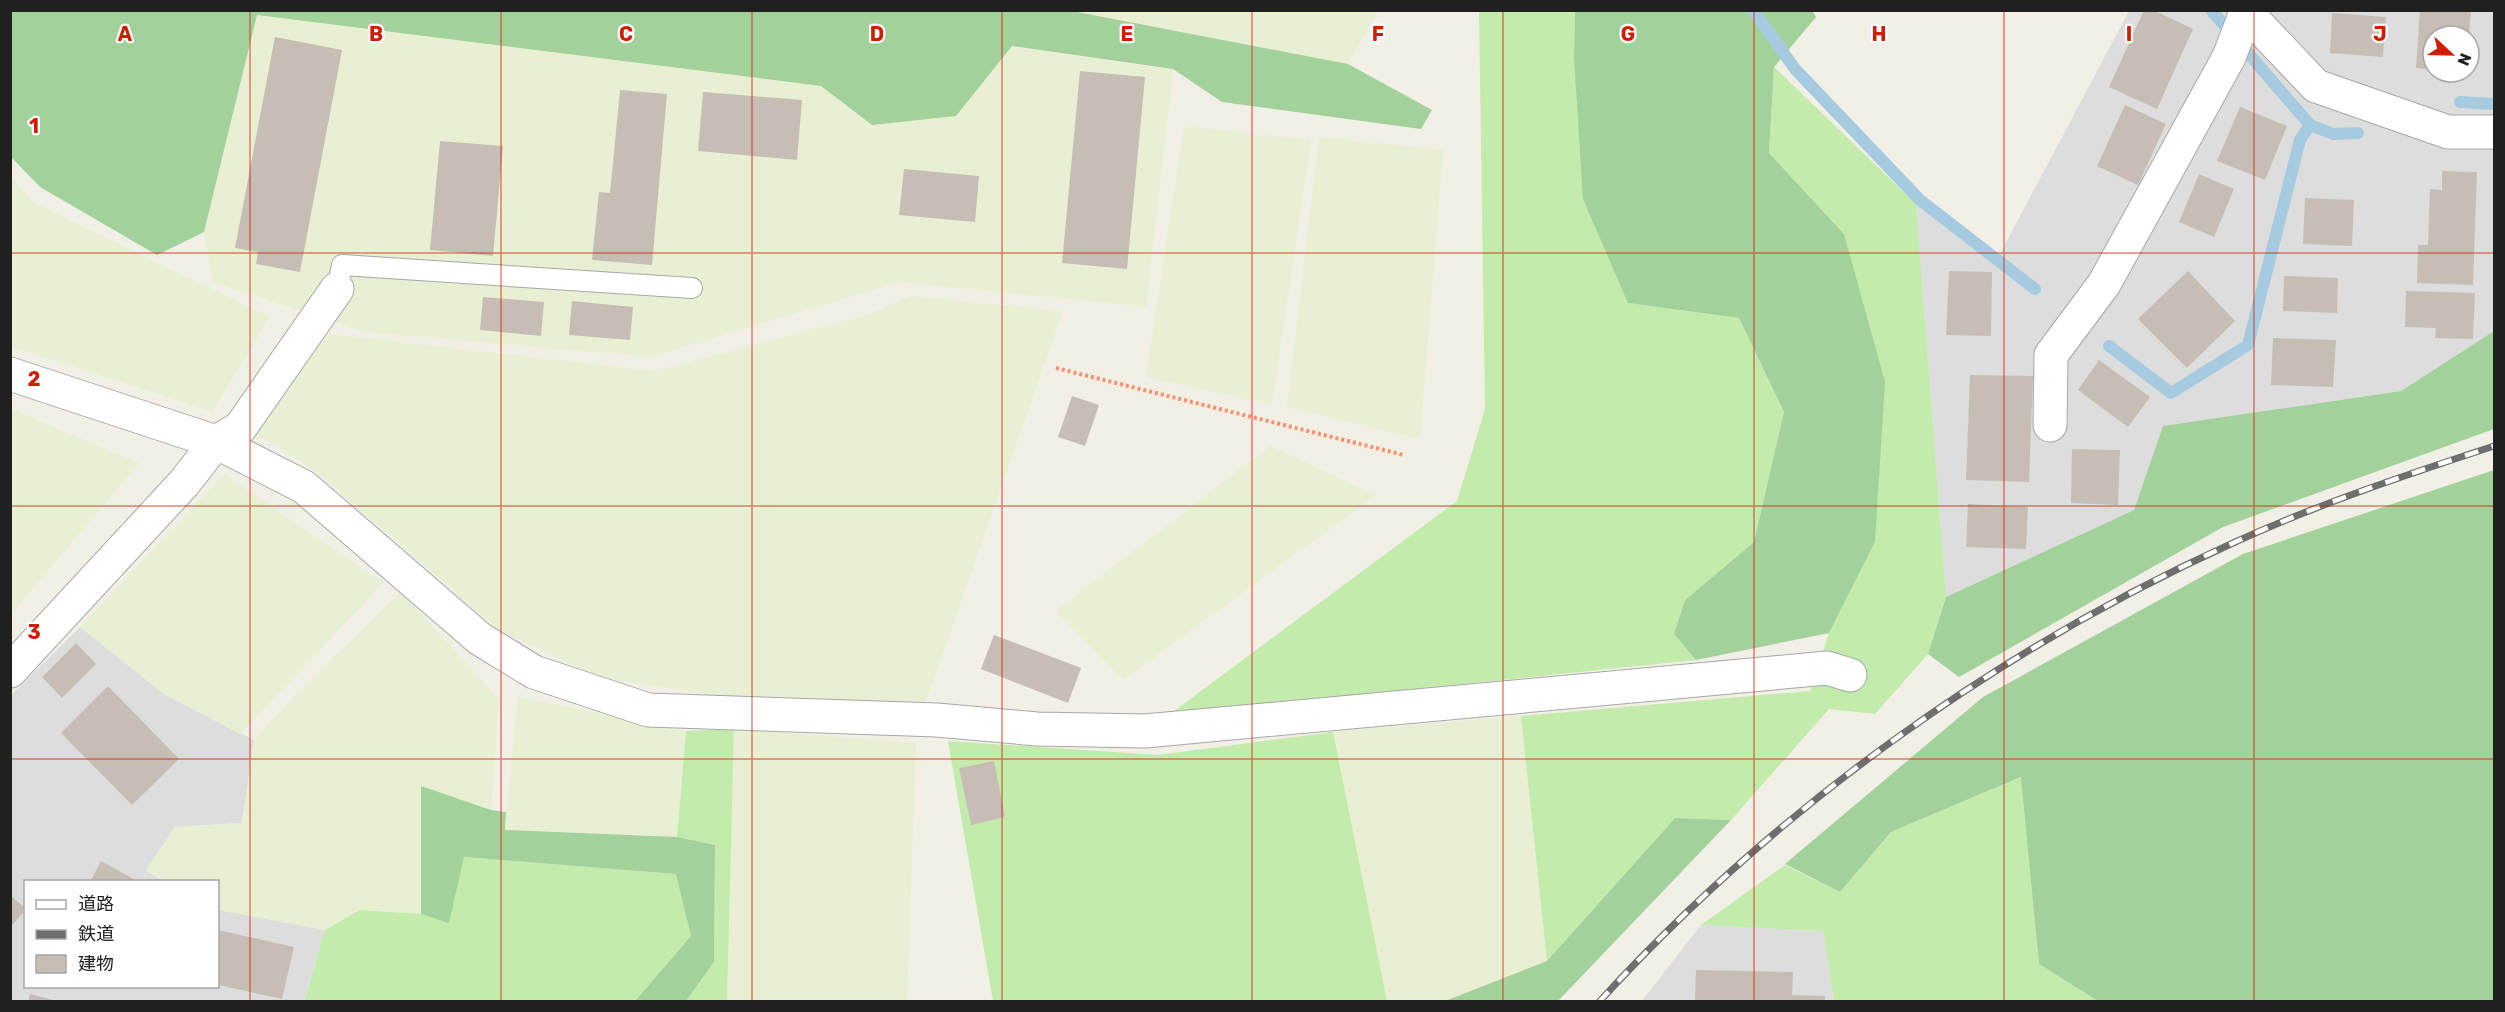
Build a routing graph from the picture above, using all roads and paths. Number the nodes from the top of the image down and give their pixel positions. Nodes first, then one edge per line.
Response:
1 (2246, 11) edge
2 (2494, 132) edge
3 (692, 288) dead end
4 (337, 289) joint
5 (1056, 368) dead end
6 (10, 374) edge
7 (2050, 425) dead end
8 (216, 442) junction
9 (1404, 455) dead end
10 (10, 671) edge
11 (1850, 675) dead end

1 - 2 street
1 - 7 street
3 - 4 lane
4 - 8 street
5 - 9 path
6 - 8 street
8 - 10 street
8 - 11 street

